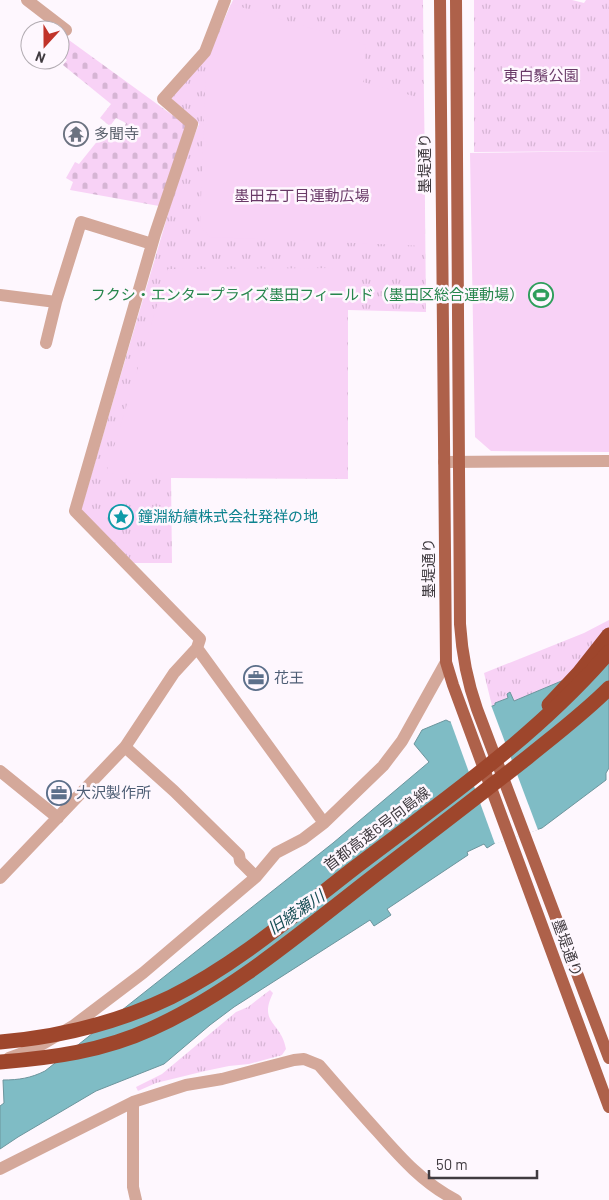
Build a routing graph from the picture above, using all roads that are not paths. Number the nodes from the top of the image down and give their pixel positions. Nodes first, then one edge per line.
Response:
1 (27, 0) edge
2 (225, 0) edge
3 (440, 0) edge
4 (456, 0) edge
5 (53, 20) edge
6 (152, 244) junction
7 (0, 295) edge
8 (56, 302) junction
9 (46, 343) dead end
10 (609, 461) edge
11 (444, 462) junction
12 (459, 462) junction
13 (609, 635) edge
14 (197, 648) junction
15 (609, 652) edge
16 (446, 662) junction
17 (609, 681) edge
18 (609, 688) edge
19 (570, 723) junction
20 (125, 747) junction
21 (499, 756) junction
22 (0, 771) edge
23 (58, 818) junction
24 (324, 823) junction
25 (256, 877) junction
26 (0, 878) edge
27 (0, 1042) edge
28 (609, 1058) edge
29 (0, 1061) edge
30 (133, 1102) junction
31 (609, 1106) edge
32 (0, 1169) edge
33 (136, 1200) edge
34 (456, 1200) edge

1 - 5 street
2 - 6 street
3 - 11 main road, 墨堤通り
4 - 12 main road, 墨堤通り
6 - 8 street
6 - 14 street
7 - 8 street
8 - 9 street
10 - 12 street
11 - 12 street
11 - 16 main road, 墨堤通り
12 - 28 main road, 墨堤通り, bridge
13 - 21 highway, bridge
14 - 20 street
14 - 24 street
15 - 21 highway, 首都高速6号向島線, bridge
16 - 24 street
16 - 31 main road, 墨堤通り, bridge
17 - 19 highway, bridge
18 - 19 highway, bridge
19 - 29 highway, bridge
20 - 23 street
20 - 25 street
21 - 27 highway, 首都高速6号向島線, bridge
22 - 23 street
23 - 26 street
24 - 25 street
25 - 29 street
30 - 32 street
30 - 33 street
30 - 34 street

